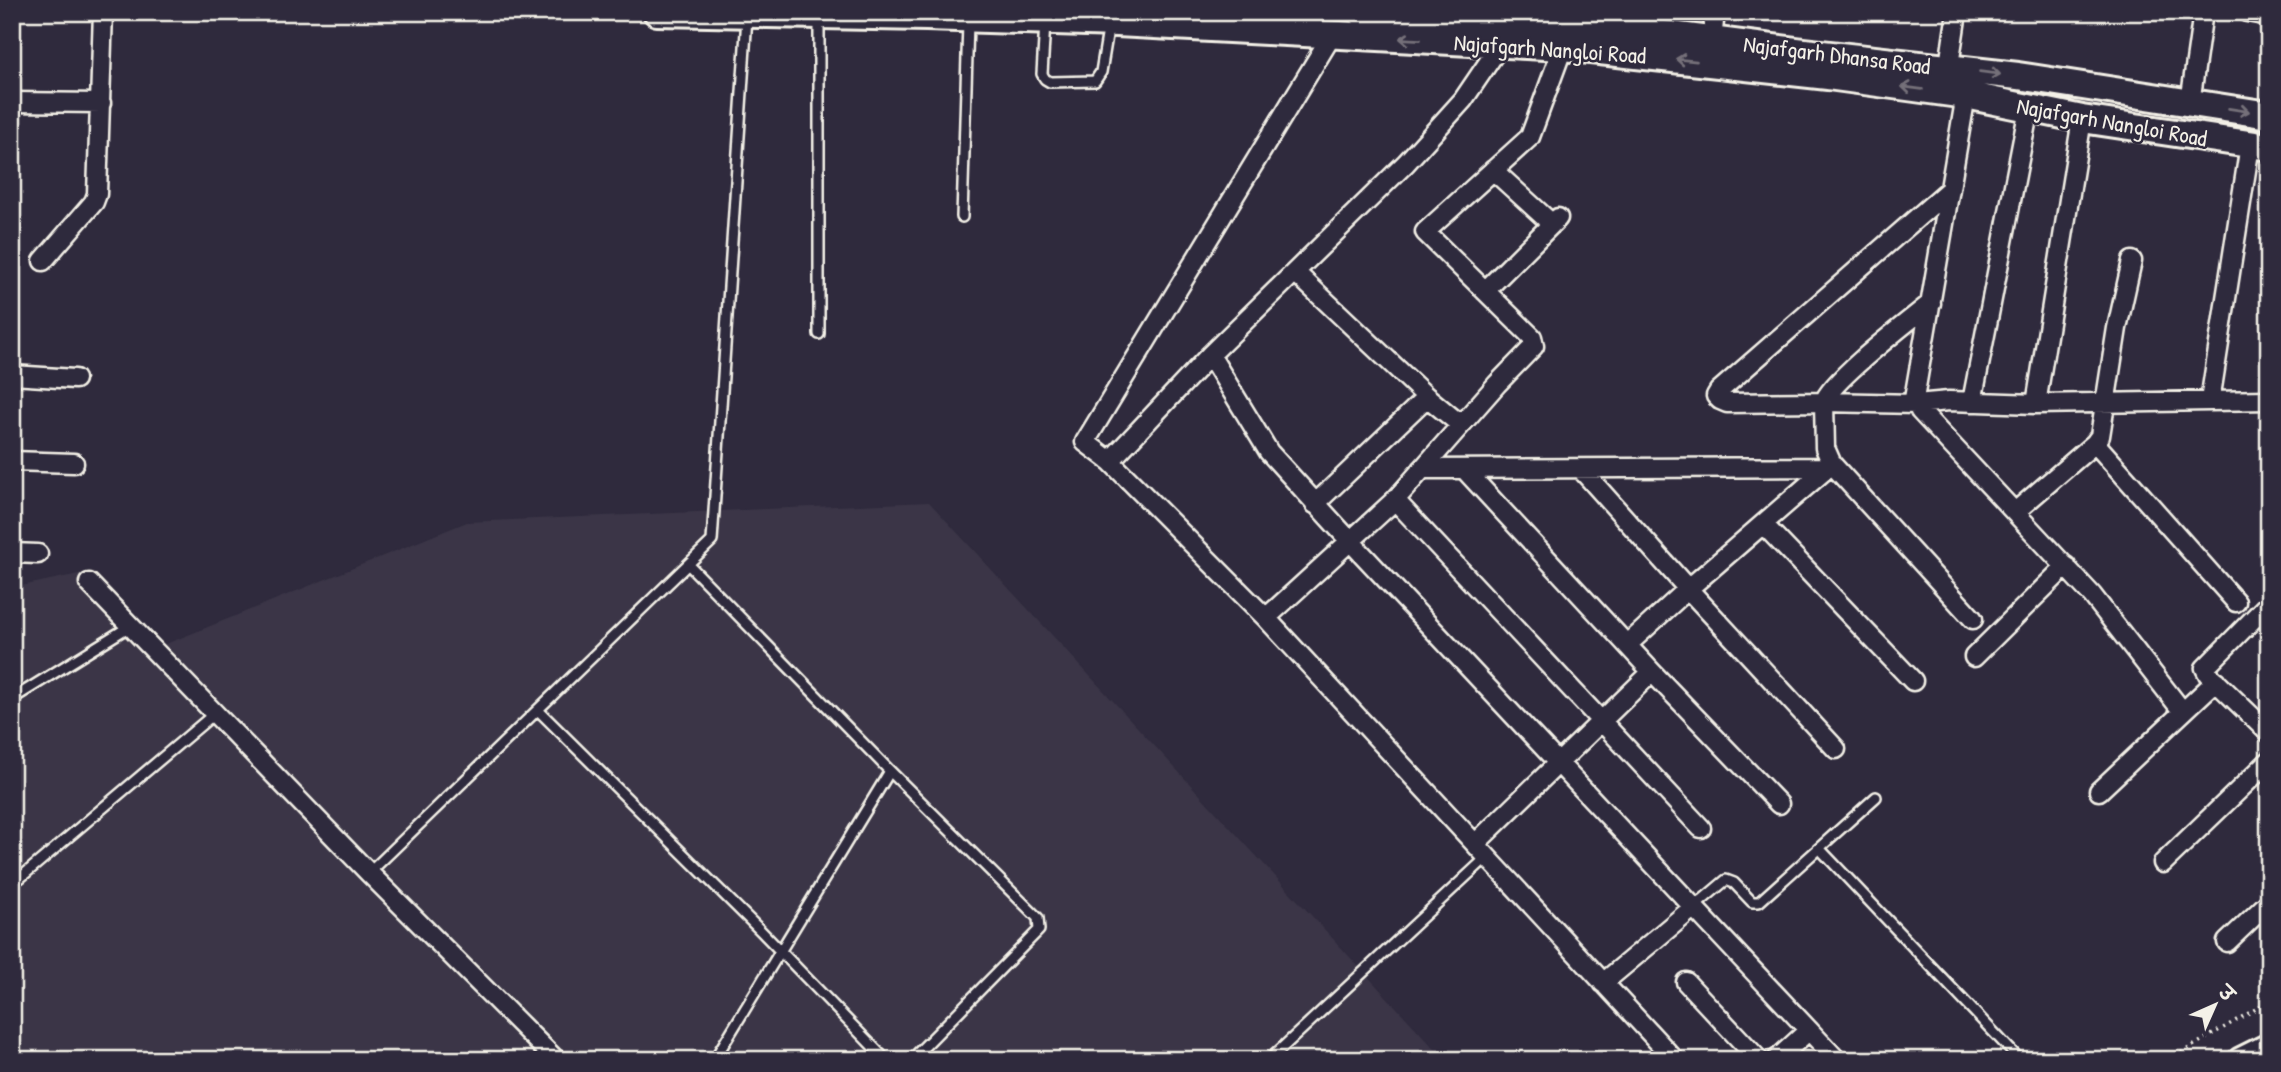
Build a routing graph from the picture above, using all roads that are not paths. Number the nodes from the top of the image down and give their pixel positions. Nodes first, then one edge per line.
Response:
1 (103, 12) edge
2 (657, 12) edge
3 (1361, 12) edge
4 (1715, 12) edge
5 (1957, 12) edge
6 (2203, 12) edge
7 (2247, 12) edge
8 (748, 13) edge
9 (926, 15) edge
10 (820, 16) junction
11 (2269, 16) edge
12 (968, 18) junction
13 (1039, 18) edge
14 (1538, 18) edge
15 (1172, 19) edge
16 (1109, 23) junction
17 (1459, 24) edge
18 (1501, 32) junction
19 (1332, 36) junction
20 (1712, 40) junction
21 (1563, 47) junction
22 (1953, 85) junction
23 (12, 102) edge
24 (101, 103) junction
25 (2190, 103) junction
26 (2029, 108) junction
27 (2269, 115) edge
28 (2082, 119) junction
29 (2259, 146) edge
30 (1493, 170) junction
31 (1950, 189) junction
32 (962, 217) dead end
33 (43, 261) dead end
34 (2132, 261) dead end
35 (1295, 272) junction
36 (1485, 291) junction
37 (1931, 303) junction
38 (819, 334) dead end
39 (1210, 355) junction
40 (12, 375) edge
41 (75, 379) dead end
42 (1427, 397) junction
43 (2269, 400) edge
44 (2210, 401) junction
45 (1824, 402) junction
46 (1972, 402) junction
47 (2106, 403) junction
48 (1916, 404) junction
49 (2036, 404) junction
50 (1461, 425) junction
51 (2095, 443) junction
52 (12, 461) edge
53 (1110, 461) junction
54 (74, 463) dead end
55 (1831, 466) junction
56 (1422, 469) junction
57 (1464, 469) junction
58 (1581, 469) junction
59 (1395, 500) junction
60 (1315, 504) junction
61 (2015, 512) junction
62 (1763, 524) junction
63 (1350, 541) junction
64 (12, 553) edge
65 (38, 554) dead end
66 (689, 565) junction
67 (2066, 566) junction
68 (89, 583) dead end
69 (1688, 589) junction
70 (2236, 602) dead end
71 (2269, 603) edge
72 (1266, 618) junction
73 (1973, 619) dead end
74 (130, 626) junction
75 (1627, 645) junction
76 (1974, 657) dead end
77 (1652, 671) junction
78 (1913, 681) dead end
79 (2216, 681) junction
80 (12, 699) edge
81 (538, 710) junction
82 (2183, 712) junction
83 (214, 714) junction
84 (1602, 720) junction
85 (2269, 733) edge
86 (1836, 748) dead end
87 (2269, 761) edge
88 (1558, 762) junction
89 (890, 771) junction
90 (2099, 791) dead end
91 (1877, 797) dead end
92 (1779, 804) dead end
93 (1701, 828) dead end
94 (1819, 848) junction
95 (1481, 850) junction
96 (2164, 863) dead end
97 (369, 873) junction
98 (20, 878) dead end
99 (2269, 902) edge
100 (1694, 907) junction
101 (2227, 942) dead end
102 (780, 952) junction
103 (1686, 982) dead end
104 (1603, 983) junction
105 (1809, 1030) junction
106 (2269, 1046) edge
107 (556, 1060) edge
108 (714, 1060) edge
109 (886, 1060) edge
110 (911, 1060) edge
111 (1269, 1060) edge
112 (1675, 1060) edge
113 (1759, 1060) edge
114 (1776, 1060) edge
115 (1837, 1060) edge
116 (2020, 1060) edge
117 (2241, 1060) edge

1 - 24 street
2 - 8 main road, Najafgarh Nangloi Road
3 - 17 main road
4 - 20 street
5 - 22 street
6 - 25 street
7 - 11 street
8 - 10 main road, Najafgarh Nangloi Road
8 - 66 lane
9 - 10 main road, Najafgarh Nangloi Road
9 - 12 main road, Najafgarh Nangloi Road
10 - 38 lane
12 - 13 main road, Najafgarh Nangloi Road
12 - 32 lane
13 - 16 main road, Najafgarh Nangloi Road
13 - 16 lane
14 - 18 main road, Najafgarh Dhansa Road
14 - 20 main road, Najafgarh Dhansa Road
15 - 16 main road, Najafgarh Nangloi Road
15 - 19 main road, Najafgarh Nangloi Road
17 - 18 main road, Najafgarh Nangloi Road
17 -> 19 main road, Najafgarh Nangloi Road
18 - 21 main road, Najafgarh Nangloi Road
18 - 35 street
19 - 53 street
20 - 22 main road, Najafgarh Dhansa Road
22 -> 21 main road, Najafgarh Nangloi Road
21 - 30 street
22 -> 25 main road, Najafgarh Dhansa Road
22 - 26 main road, Najafgarh Nangloi Road
22 - 31 street
23 - 24 street
24 - 33 street
25 -> 27 main road, Najafgarh Dhansa Road
26 - 28 main road, Najafgarh Nangloi Road
26 - 46 street
28 - 29 main road, Najafgarh Nangloi Road
28 - 49 street
29 - 44 street
30 - 36 street
30 - 36 street
31 - 37 street
31 - 45 street
34 - 47 street
35 - 39 street
35 - 42 street
36 - 50 street
37 - 45 street
37 - 48 street
39 - 53 street
39 - 60 street
40 - 41 street
42 - 50 street
42 - 60 street
43 - 44 street
44 - 47 street
45 - 48 street
45 - 55 street
46 - 48 street
46 - 49 street
47 - 49 street
47 - 51 street
48 - 61 street
50 - 56 street
51 - 61 street
51 - 70 street
52 - 54 street
53 - 72 street
55 - 58 street
55 - 62 street
55 - 73 street
56 - 57 street
56 - 59 street
57 - 58 street
57 - 75 street
58 - 69 street
59 - 63 street
59 - 84 street
60 - 63 street
61 - 67 street
62 - 69 street
62 - 78 street
63 - 72 street
63 - 88 street
64 - 65 street
66 - 81 lane
66 - 89 lane
67 - 76 street
67 - 82 street
68 - 74 street
69 - 75 street
69 - 86 street
71 - 79 street
72 - 95 street
74 - 80 lane
74 - 83 street
75 - 77 street
77 - 84 street
77 - 92 street
79 - 82 street
79 - 85 street
81 - 97 lane
81 - 102 lane
82 - 90 street
83 - 97 street
83 - 98 lane
84 - 88 street
84 - 93 street
87 - 96 street
88 - 95 street
88 - 100 street
89 - 102 lane
89 - 110 lane
91 - 94 lane
94 - 100 lane
94 - 116 lane
95 - 104 street
95 - 111 lane
97 - 107 street
99 - 101 street
100 - 104 street
100 - 105 street
102 - 108 lane
102 - 109 lane
103 - 113 street
104 - 112 street
105 - 114 street
105 - 115 street
106 - 117 street

